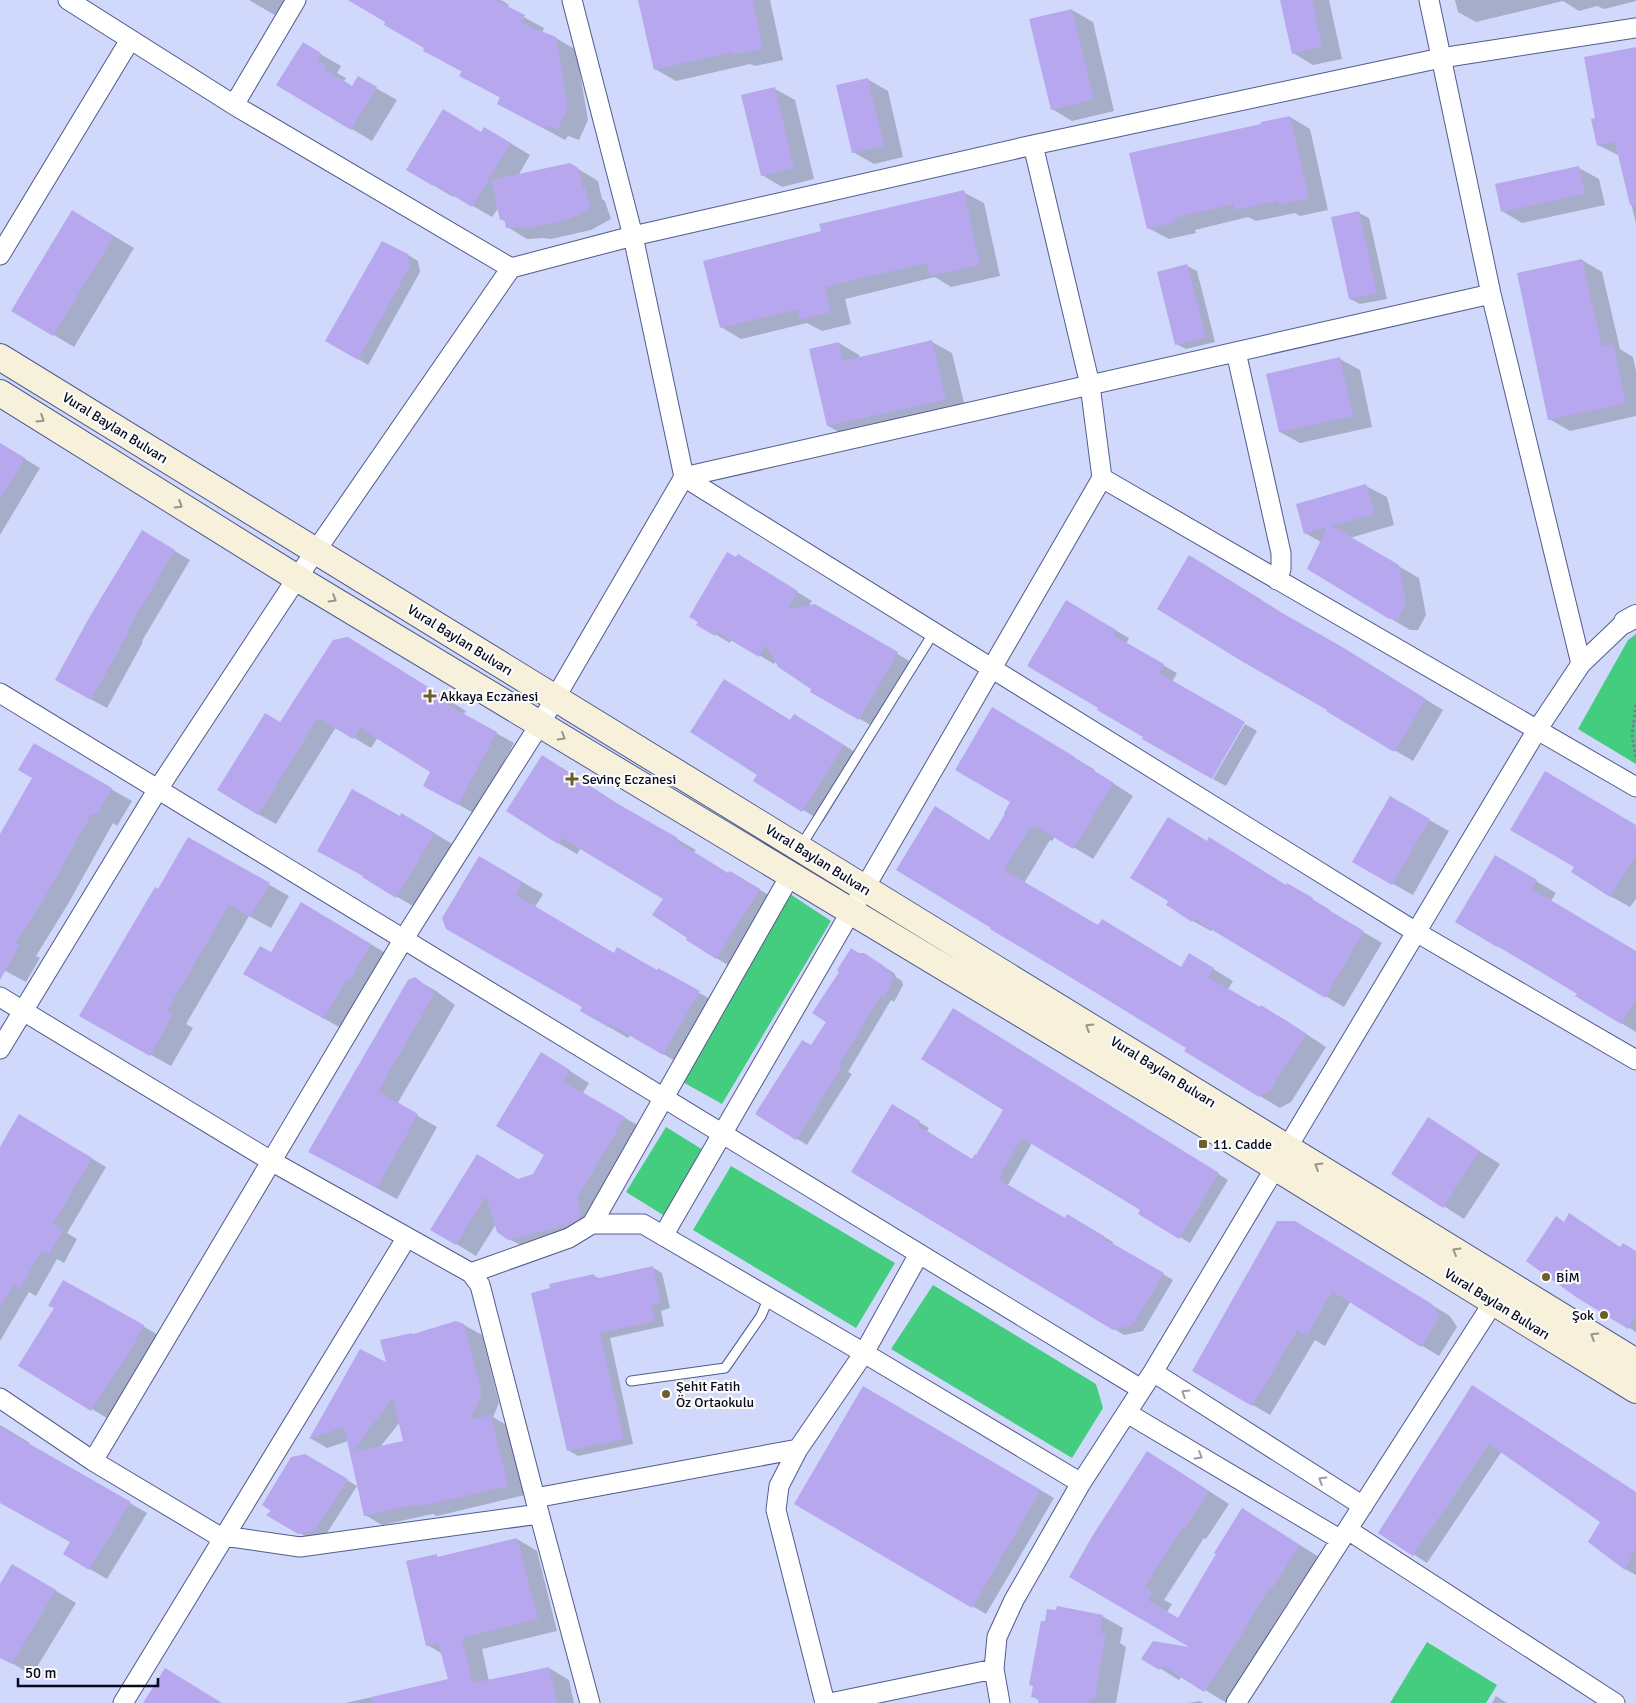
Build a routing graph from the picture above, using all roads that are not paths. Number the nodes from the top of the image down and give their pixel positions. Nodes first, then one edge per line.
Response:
1 (68, 0) edge
2 (296, 0) edge
3 (572, 0) edge
4 (1429, 0) edge
5 (1636, 28) edge
6 (130, 40) junction
7 (1441, 58) junction
8 (234, 106) junction
9 (1033, 145) junction
10 (633, 236) junction
11 (0, 255) edge
12 (511, 268) junction
13 (1491, 294) junction
14 (1236, 352) junction
15 (0, 357) edge
16 (1090, 385) junction
17 (0, 393) edge
18 (684, 477) junction
19 (1102, 478) junction
20 (316, 551) junction
21 (297, 578) junction
22 (1278, 580) junction
23 (1630, 619) edge
24 (934, 632) junction
25 (1581, 664) junction
26 (991, 668) junction
27 (0, 693) edge
28 (555, 698) junction
29 (540, 724) junction
30 (1537, 730) junction
31 (1636, 787) edge
32 (158, 790) junction
33 (800, 848) junction
34 (791, 874) junction
35 (864, 888) junction
36 (852, 911) junction
37 (1416, 932) junction
38 (403, 940) junction
39 (0, 997) edge
40 (24, 1011) junction
41 (0, 1049) edge
42 (1636, 1060) edge
43 (663, 1097) junction
44 (721, 1133) junction
45 (1281, 1157) junction
46 (271, 1161) junction
47 (592, 1224) junction
48 (663, 1236) junction
49 (407, 1237) junction
50 (919, 1254) junction
51 (471, 1273) junction
52 (1500, 1292) junction
53 (769, 1297) junction
54 (864, 1353) junction
55 (1636, 1362) edge
56 (1152, 1372) junction
57 (631, 1381) dead end
58 (1141, 1390) junction
59 (1636, 1390) edge
60 (0, 1398) edge
61 (1128, 1413) junction
62 (798, 1449) junction
63 (93, 1461) junction
64 (1081, 1483) junction
65 (537, 1506) junction
66 (1363, 1506) junction
67 (1344, 1535) junction
68 (225, 1536) junction
69 (994, 1669) junction
70 (122, 1703) edge
71 (590, 1703) edge
72 (825, 1703) edge
73 (830, 1703) edge
74 (1000, 1703) edge
75 (1236, 1703) edge
76 (1615, 1703) edge

1 - 6 street
2 - 8 street
3 - 10 street
4 - 7 street
5 - 7 street
6 - 8 street
6 - 11 street
7 - 9 street
7 - 13 street
8 - 12 street
9 - 10 street
9 - 16 street
10 - 12 street
10 - 18 street
12 - 20 street
13 - 14 street
13 - 25 street
14 - 16 street
14 - 22 street
15 - 20 main road, Vural Baylan Bulvarı
16 - 18 street
16 - 19 street
17 -> 21 main road, Vural Baylan Bulvarı
18 - 24 street
18 - 28 street
19 - 22 street
19 - 26 street
20 - 21 street
20 - 28 main road, Vural Baylan Bulvarı
21 -> 29 main road, Vural Baylan Bulvarı
21 - 32 street
22 - 30 street
23 - 25 street
24 - 26 street
24 - 33 lane
25 - 30 street
26 - 35 street
26 - 37 street
27 - 32 street
28 - 29 street
28 - 33 main road, Vural Baylan Bulvarı
29 -> 34 main road, Vural Baylan Bulvarı
29 - 38 street
30 - 31 street
30 - 37 street
32 - 38 street
32 - 40 street
33 - 35 main road, Vural Baylan Bulvarı
34 - 36 main road, Vural Baylan Bulvarı
34 - 43 street
35 - 36 street
45 -> 35 main road, Vural Baylan Bulvarı
36 - 44 street
36 - 45 main road, Vural Baylan Bulvarı
37 - 42 street
37 - 45 street
38 - 43 street
38 - 46 street
39 - 40 street
40 - 41 street
40 - 46 street
43 - 44 street
43 - 47 street
44 - 48 street
44 - 50 street
45 - 52 main road, Vural Baylan Bulvarı
45 - 56 street
46 - 49 street
46 - 63 street
47 - 48 street
47 - 51 street
48 - 53 street
49 - 51 street
49 - 68 street
50 - 54 street
50 - 58 street
51 - 65 street
55 -> 52 main road, Vural Baylan Bulvarı
52 - 59 main road, Vural Baylan Bulvarı
52 - 66 street
53 - 54 street
53 - 57 lane
54 - 62 street
54 - 64 street
56 - 58 street
66 -> 56 street
58 - 61 street
60 - 63 street
61 - 64 street
61 -> 67 street
62 - 65 street
62 - 72 street
63 - 68 street
64 - 69 street
65 - 68 street
65 - 71 street
66 - 67 street
67 - 75 street
67 - 76 street
68 - 70 street
69 - 73 street
69 - 74 street

